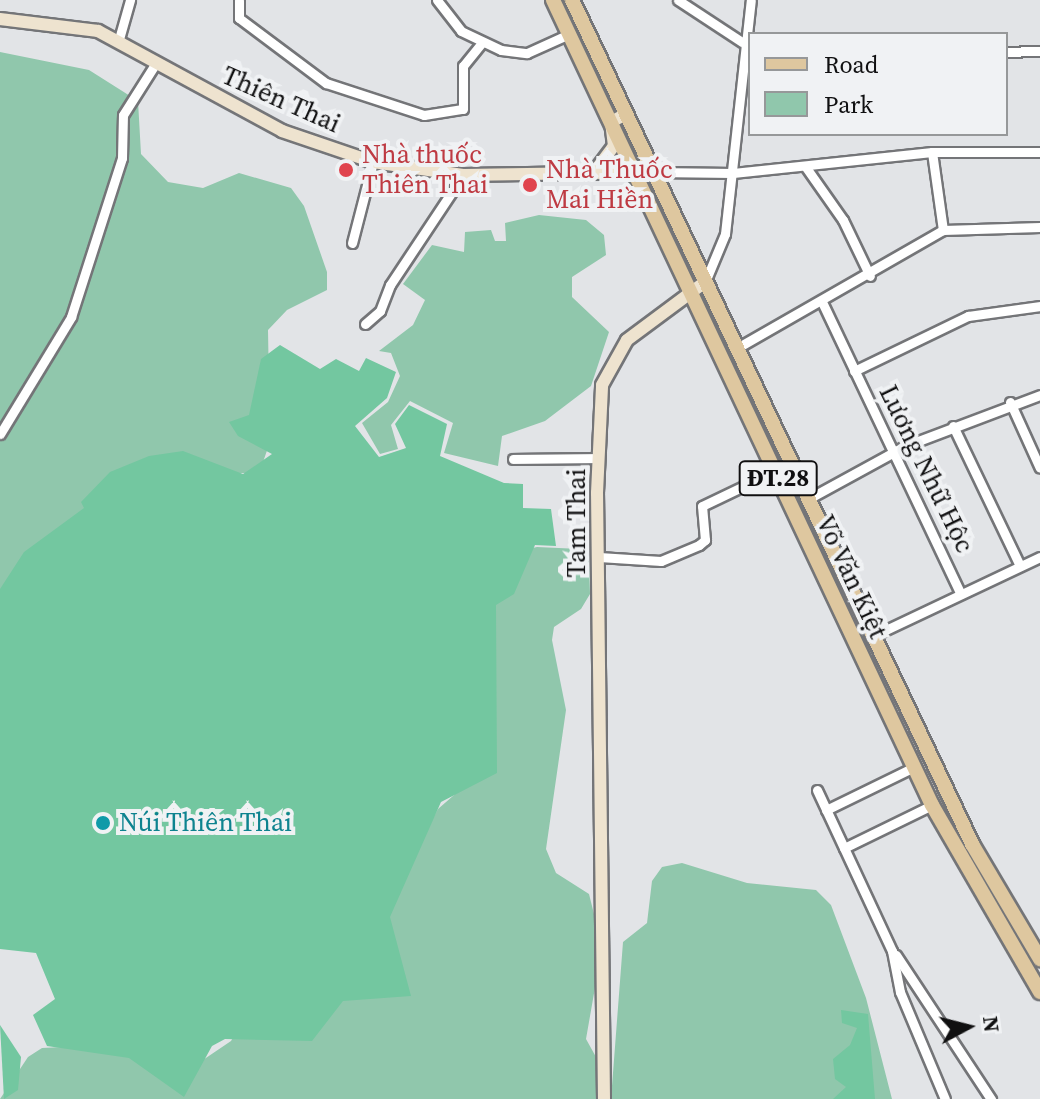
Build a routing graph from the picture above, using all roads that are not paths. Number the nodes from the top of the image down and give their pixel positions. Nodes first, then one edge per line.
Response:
1 (130, 0) edge
2 (239, 0) edge
3 (437, 0) edge
4 (553, 0) edge
5 (572, 0) edge
6 (678, 0) edge
7 (751, 0) edge
8 (0, 19) edge
9 (569, 34) junction
10 (119, 39) junction
11 (742, 42) junction
12 (481, 44) junction
13 (1040, 51) edge
14 (1008, 52) edge
15 (154, 66) junction
16 (748, 75) edge
17 (739, 77) junction
18 (626, 114) junction
19 (611, 122) junction
20 (932, 152) junction
21 (1040, 152) edge
22 (373, 162) junction
23 (805, 166) junction
24 (595, 171) junction
25 (654, 172) junction
26 (733, 173) junction
27 (635, 174) junction
28 (463, 175) junction
29 (1040, 227) edge
30 (943, 230) junction
31 (352, 243) dead end
32 (870, 276) junction
33 (705, 282) junction
34 (692, 295) junction
35 (823, 304) junction
36 (1040, 306) edge
37 (365, 324) dead end
38 (737, 348) junction
39 (854, 371) junction
40 (1040, 395) edge
41 (1010, 402) junction
42 (953, 426) junction
43 (0, 434) edge
44 (893, 452) junction
45 (599, 458) junction
46 (513, 459) dead end
47 (1040, 468) edge
48 (775, 471) junction
49 (808, 499) junction
50 (599, 557) junction
51 (1040, 557) edge
52 (1020, 566) junction
53 (961, 594) junction
54 (873, 636) junction
55 (914, 767) junction
56 (817, 790) dead end
57 (932, 805) junction
58 (826, 810) junction
59 (844, 848) junction
60 (1028, 941) junction
61 (892, 951) junction
62 (1012, 951) junction
63 (1040, 959) edge
64 (1040, 992) edge
65 (604, 1099) edge
66 (945, 1099) edge
67 (991, 1099) edge

1 - 10 street
2 - 12 street
3 - 12 street
4 - 9 main road, Võ Văn Kiệt / ĐT.28
5 - 18 main road, Võ Văn Kiệt / ĐT.28
6 - 11 street
7 - 11 street, Tam Thai
8 - 10 street, Thiên Thai
9 - 12 street
9 - 19 main road, Võ Văn Kiệt / ĐT.28
10 - 15 street, Thiên Thai
11 - 17 street, Tam Thai
13 - 14 street
15 - 22 street, Thiên Thai
15 - 43 street
16 - 17 street
17 - 26 street, Tam Thai
18 - 19 street
18 - 25 main road, Võ Văn Kiệt / ĐT.28
19 - 24 street
19 - 27 main road, Võ Văn Kiệt / ĐT.28
20 - 21 street
20 - 23 street
20 - 30 street
22 - 28 street, Thiên Thai
22 - 31 street
23 - 26 street
23 - 32 street
24 - 27 street, Thiên Thai
24 - 28 street, Thiên Thai
25 - 26 street
25 - 27 street, Thiên Thai
25 - 33 main road, Võ Văn Kiệt / ĐT.28
26 - 33 street, Tam Thai
27 - 34 main road, Võ Văn Kiệt / ĐT.28
28 - 37 street
29 - 30 street
30 - 32 street
32 - 35 street
33 - 34 street, Tam Thai
33 - 38 main road, Võ Văn Kiệt / ĐT.28
34 - 45 street, Tam Thai
34 - 48 main road, Võ Văn Kiệt / ĐT.28
35 - 38 street
35 - 39 street
36 - 39 street, Lương Nhữ Hộc
38 - 49 main road, Võ Văn Kiệt / ĐT.28
39 - 44 street, Lương Nhữ Hộc
40 - 41 street
41 - 42 street
41 - 47 street
42 - 44 street
42 - 52 street
44 - 49 street
44 - 53 street, Lương Nhữ Hộc
45 - 46 street
45 - 50 street, Tam Thai
48 - 50 street
48 - 55 main road, Võ Văn Kiệt / ĐT.28
49 - 54 main road, Võ Văn Kiệt / ĐT.28
50 - 65 street, Tam Thai
51 - 52 street
52 - 53 street
53 - 54 street
54 - 60 main road, Võ Văn Kiệt / ĐT.28
55 - 57 main road, Võ Văn Kiệt / ĐT.28
55 - 58 street
56 - 58 street
57 - 59 street
57 - 62 main road, Võ Văn Kiệt / ĐT.28
58 - 59 street
59 - 61 street
60 - 62 main road
60 - 63 main road, Võ Văn Kiệt / ĐT.28
61 - 66 street
61 - 67 street
62 - 64 main road, Võ Văn Kiệt / ĐT.28

